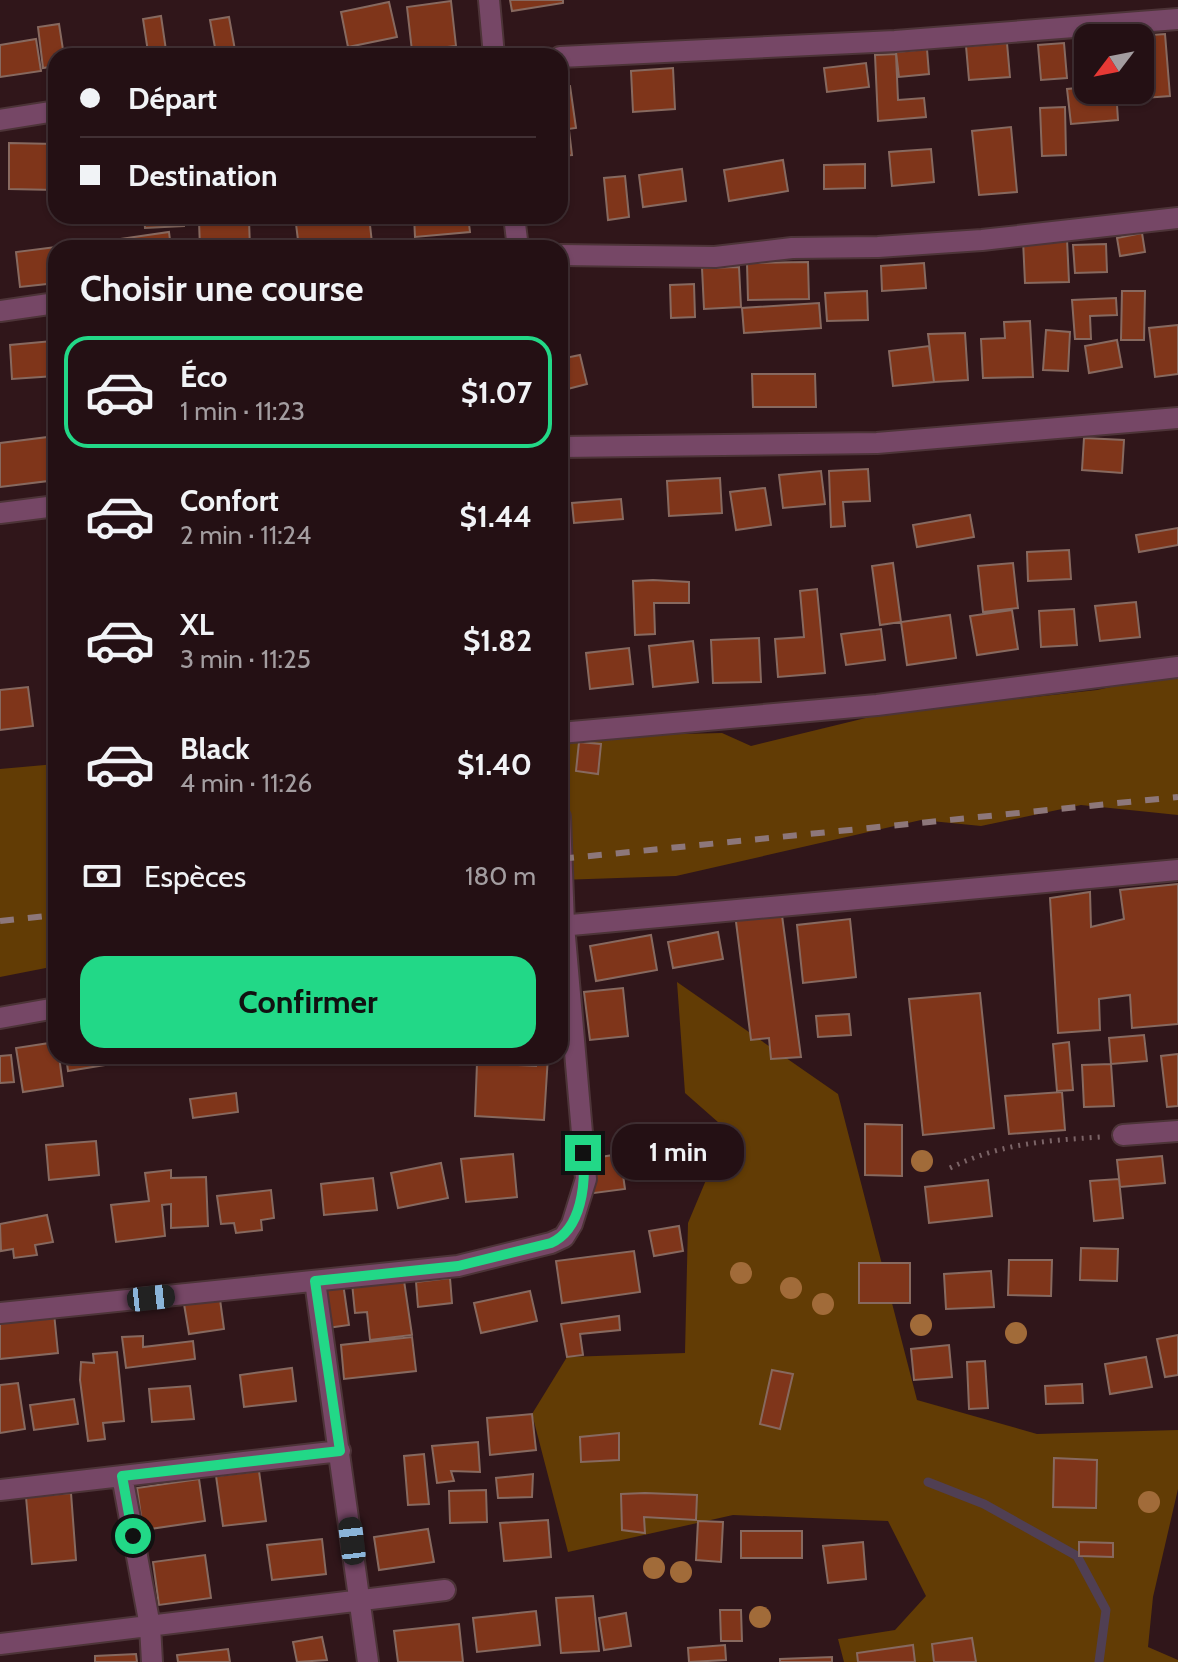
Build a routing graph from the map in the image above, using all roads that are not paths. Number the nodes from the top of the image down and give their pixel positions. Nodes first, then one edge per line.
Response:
1 (489, 0) edge
2 (1178, 19) edge
3 (493, 48) edge
4 (568, 57) edge
5 (48, 112) edge
6 (0, 120) edge
7 (1178, 218) edge
8 (568, 255) edge
9 (48, 304) edge
10 (0, 311) edge
11 (1178, 418) edge
12 (568, 447) edge
13 (48, 507) edge
14 (0, 513) edge
15 (1178, 667) edge
16 (568, 732) edge
17 (1178, 870) edge
18 (568, 925) edge
19 (568, 989) edge
20 (48, 1009) edge
21 (0, 1018) edge
22 (1178, 1131) edge
23 (1123, 1135) road end
24 (315, 1281) junction
25 (0, 1313) edge
26 (340, 1451) junction
27 (122, 1476) junction
28 (0, 1490) edge
29 (445, 1590) dead end
30 (359, 1601) junction
31 (150, 1626) junction
32 (0, 1644) edge
33 (152, 1662) edge
34 (368, 1662) edge

1 - 3 street
2 - 4 street
5 - 6 street
7 - 8 street
9 - 10 street
11 - 12 street
13 - 14 street
15 - 16 street
17 - 18 street
19 - 24 street
20 - 21 street
22 - 23 street
24 - 25 street
24 - 26 street
26 - 27 street
26 - 30 street
27 - 28 street
27 - 31 street
29 - 30 street
30 - 31 street
30 - 34 street
31 - 32 street
31 - 33 street

